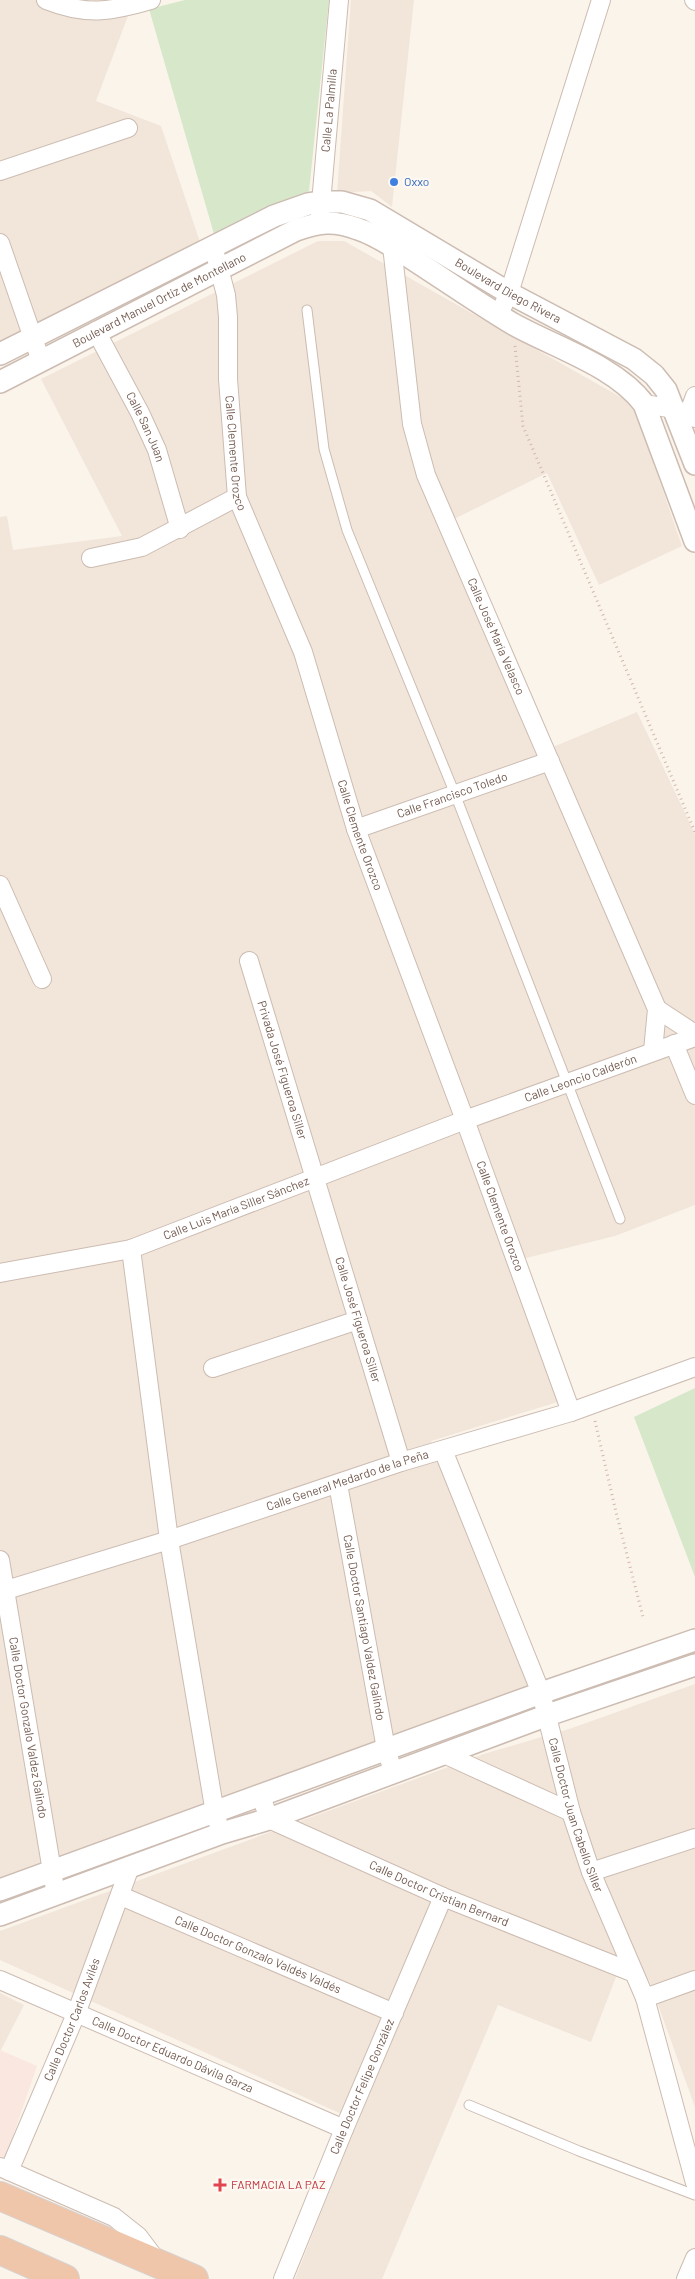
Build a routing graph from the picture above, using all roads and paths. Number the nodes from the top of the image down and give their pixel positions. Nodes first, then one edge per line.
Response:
1 (46, 0) edge
2 (151, 0) edge
3 (339, 0) edge
4 (601, 0) edge
5 (128, 128) dead end
6 (0, 171) edge
7 (321, 212) junction
8 (0, 243) edge
9 (213, 246) junction
10 (392, 246) junction
11 (220, 270) junction
12 (509, 293) junction
13 (307, 310) dead end
14 (506, 319) junction
15 (96, 331) junction
16 (33, 338) junction
17 (0, 354) edge
18 (41, 360) junction
19 (0, 382) edge
20 (695, 396) edge
21 (644, 404) junction
22 (686, 414) edge
23 (695, 464) edge
24 (237, 497) junction
25 (180, 528) junction
26 (695, 541) edge
27 (91, 558) dead end
28 (550, 761) junction
29 (455, 794) junction
30 (356, 829) junction
31 (695, 832) edge
32 (0, 885) edge
33 (249, 961) dead end
34 (42, 980) dead end
35 (657, 1009) junction
36 (695, 1035) edge
37 (674, 1044) junction
38 (653, 1051) junction
39 (568, 1082) junction
40 (695, 1095) edge
41 (465, 1120) junction
42 (314, 1179) junction
43 (620, 1220) dead end
44 (131, 1249) junction
45 (0, 1273) edge
46 (358, 1320) junction
47 (695, 1367) edge
48 (213, 1368) dead end
49 (592, 1405) junction
50 (571, 1412) junction
51 (443, 1450) junction
52 (401, 1462) junction
53 (338, 1484) junction
54 (169, 1540) junction
55 (0, 1560) edge
56 (2, 1591) edge
57 (643, 1617) dead end
58 (695, 1640) edge
59 (695, 1665) edge
60 (541, 1693) junction
61 (548, 1715) junction
62 (386, 1749) junction
63 (444, 1754) junction
64 (393, 1772) junction
65 (261, 1796) junction
66 (571, 1812) junction
67 (269, 1819) junction
68 (218, 1823) junction
69 (695, 1838) edge
70 (130, 1867) junction
71 (50, 1872) junction
72 (592, 1872) junction
73 (0, 1890) edge
74 (56, 1895) junction
75 (121, 1896) junction
76 (443, 1897) junction
77 (0, 1915) edge
78 (634, 1973) junction
79 (0, 1980) edge
80 (695, 1980) edge
81 (644, 1998) junction
82 (394, 2013) junction
83 (76, 2014) junction
84 (469, 2105) dead end
85 (344, 2129) junction
86 (688, 2134) edge
87 (3, 2178) edge
88 (695, 2182) edge
89 (695, 2195) edge
90 (0, 2250) edge
91 (695, 2258) edge
92 (52, 2276) edge
93 (194, 2279) edge
94 (283, 2279) edge
95 (686, 2279) edge

1 - 2 street
3 - 7 street, Calle La Palmilla
4 - 12 street
5 - 6 street
7 - 9 street, Boulevard Manuel Ortiz de Montellano
7 - 10 street, Boulevard Diego Rivera
7 - 11 street, Boulevard Manuel Ortiz de Montellano
7 - 12 street, Boulevard Diego Rivera
8 - 16 street
9 - 11 street, Calle Clemente Orozco
9 - 16 street, Boulevard Manuel Ortiz de Montellano
10 - 14 street, Boulevard Diego Rivera
10 - 28 street, Calle José María Velasco
11 - 15 street, Boulevard Manuel Ortiz de Montellano
11 - 24 street, Calle Clemente Orozco
12 - 14 street
12 - 22 street, Boulevard Diego Rivera
13 - 29 lane
14 - 21 street, Boulevard Diego Rivera
14 - 31 path
15 - 18 street, Boulevard Manuel Ortiz de Montellano
15 - 25 street, Calle San Juan
16 - 17 street, Boulevard Manuel Ortiz de Montellano
16 - 18 street
18 - 19 street, Boulevard Manuel Ortiz de Montellano
20 - 22 street
21 - 22 street
21 - 26 street
22 - 23 street, Boulevard Diego Rivera
24 - 25 street
24 - 30 street, Calle Clemente Orozco
25 - 27 street
28 - 29 street, Calle Francisco Toledo
28 - 35 street, Calle José María Velasco
29 - 30 street, Calle Francisco Toledo
29 - 39 lane
30 - 41 street, Calle Clemente Orozco
32 - 34 street
33 - 42 street, Privada José Figueroa Siller
35 - 36 street
35 - 38 street, Calle José María Velasco
36 - 37 street, Calle Leoncio Calderón
37 - 38 street, Calle Leoncio Calderón
37 - 40 street
38 - 39 street, Calle Leoncio Calderón
39 - 41 street, Calle Leoncio Calderón
39 - 43 lane
41 - 42 street, Calle Luis María Siller Sánchez
41 - 50 street, Calle Clemente Orozco
42 - 44 street, Calle Luis María Siller Sánchez
42 - 46 street, Calle José Figueroa Siller
44 - 45 street, Calle Luis María Siller Sánchez
44 - 54 street
46 - 48 street
46 - 52 street, Calle José Figueroa Siller
47 - 49 street, Calle General Medardo de la Peña
49 - 50 street, Calle General Medardo de la Peña
49 - 57 path
50 - 51 street, Calle General Medardo de la Peña
51 - 52 street, Calle General Medardo de la Peña
51 - 60 street, Calle Doctor Juan Cabello Siller
52 - 53 street, Calle General Medardo de la Peña
53 - 54 street, Calle General Medardo de la Peña
53 - 62 street, Calle Doctor Santiago Valdez Galindo
54 - 56 street, Calle General Medardo de la Peña
54 - 68 street
55 - 56 street, Calle Doctor Gonzalo Valdez Galindo
56 - 71 street, Calle Doctor Gonzalo Valdez Galindo
58 - 60 street
59 - 61 street
60 - 61 street, Calle Doctor Juan Cabello Siller
60 - 62 street
61 - 63 street
61 - 66 street, Calle Doctor Juan Cabello Siller
62 - 64 street, Calle Doctor Santiago Valdez Galindo
62 - 65 street
63 - 64 street
63 - 66 street
64 - 67 street
65 - 67 street
65 - 68 street
66 - 72 street, Calle Doctor Juan Cabello Siller
67 - 68 street
67 - 76 street, Calle Doctor Cristian Bernard
68 - 70 street
68 - 71 street
69 - 72 street
70 - 74 street
70 - 75 street, Calle Doctor Carlos Avilés
71 - 73 street
71 - 74 street, Calle Doctor Gonzalo Valdez Galindo
72 - 78 street, Calle Doctor Juan Cabello Siller
74 - 77 street
75 - 82 street, Calle Doctor Gonzalo Valdés Valdés
75 - 83 street, Calle Doctor Carlos Avilés
76 - 78 street, Calle Doctor Cristian Bernard
76 - 82 street, Calle Doctor Felipe González
78 - 81 street, Calle Doctor Juan Cabello Siller
79 - 83 street, Calle Doctor Eduardo Dávila Garza
80 - 81 street
81 - 86 street, Calle Doctor Juan Cabello Siller
82 - 85 street, Calle Doctor Felipe González
83 - 85 street, Calle Doctor Eduardo Dávila Garza
83 - 87 street, Calle Doctor Carlos Avilés
84 - 89 lane
85 - 94 street, Calle Doctor Felipe González
86 - 88 street, Calle Doctor Juan Cabello Siller
87 - 93 highway
90 - 92 highway
91 - 95 street

